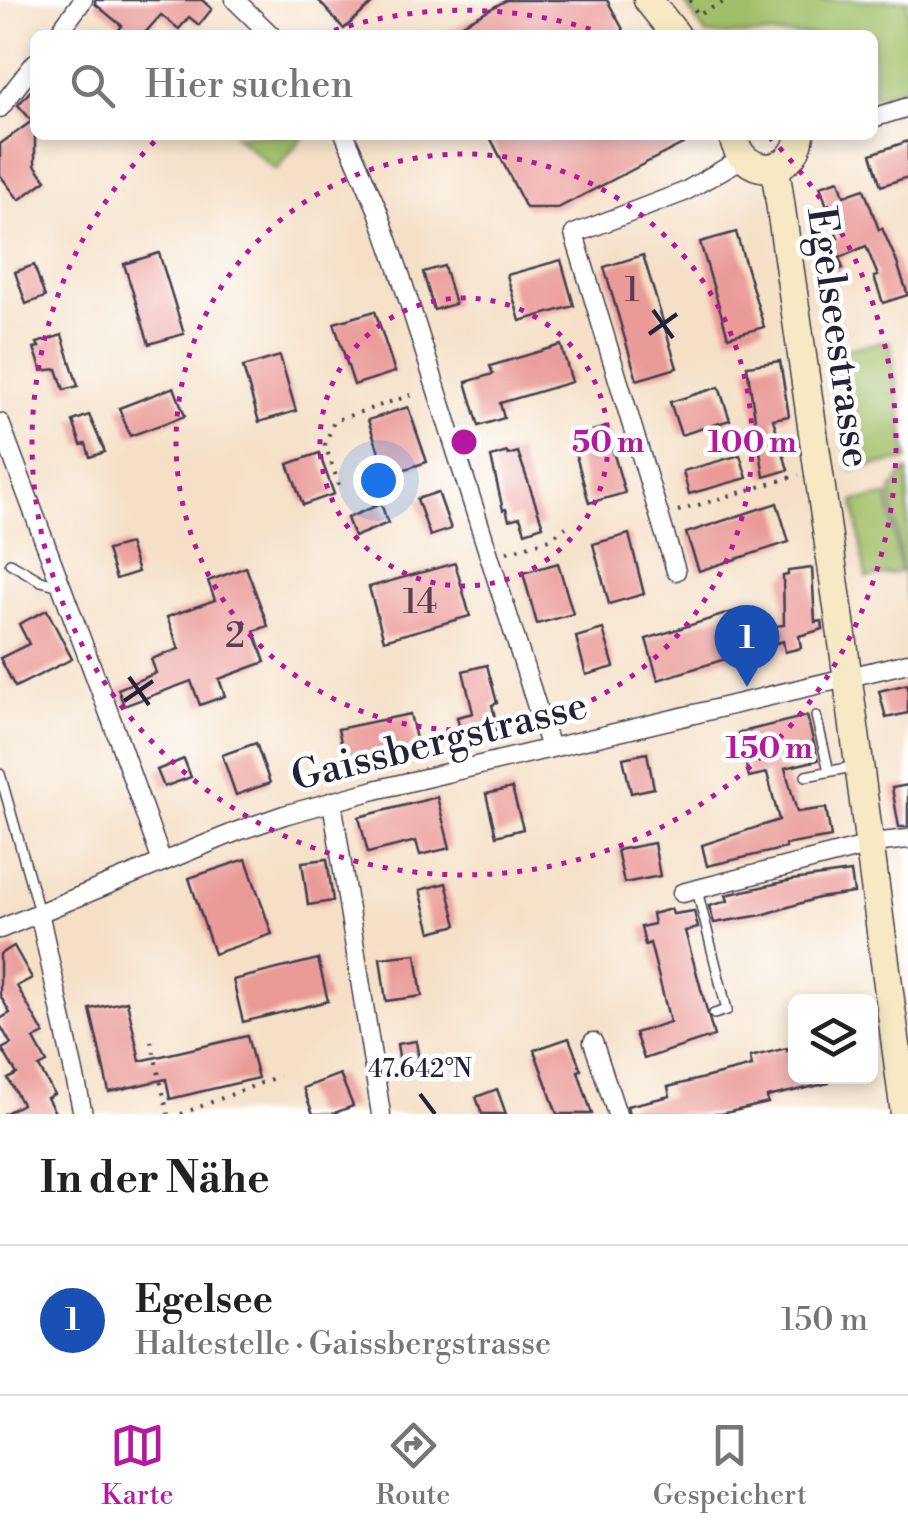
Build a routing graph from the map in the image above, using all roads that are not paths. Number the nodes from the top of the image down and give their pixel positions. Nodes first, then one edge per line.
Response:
1 (83, 0) edge
2 (235, 0) edge
3 (648, 0) edge
4 (61, 30) edge
5 (266, 30) edge
6 (672, 30) edge
7 (30, 69) edge
8 (908, 107) edge
9 (0, 108) edge
10 (878, 116) edge
11 (347, 140) edge
12 (798, 140) edge
13 (738, 146) edge
14 (775, 166) junction
15 (0, 424) edge
16 (10, 563) dead end
17 (676, 571) dead end
18 (60, 586) junction
19 (908, 663) edge
20 (848, 676) junction
21 (816, 716) dead end
22 (550, 748) junction
23 (859, 765) junction
24 (828, 772) junction
25 (0, 774) edge
26 (806, 776) dead end
27 (332, 801) junction
28 (908, 839) edge
29 (870, 846) junction
30 (162, 862) junction
31 (689, 892) joint
32 (39, 912) junction
33 (0, 929) edge
34 (714, 1014) dead end
35 (593, 1042) dead end
36 (83, 1114) edge
37 (381, 1114) edge
38 (617, 1114) edge
39 (906, 1114) edge

1 - 4 street
2 - 5 street
3 - 6 main road
7 - 9 street
8 - 10 street
11 - 22 street
12 - 14 main road
13 - 14 main road
13 - 17 street
14 - 20 main road, Egelseestrasse
15 - 18 street
16 - 18 lane
18 - 30 street
19 - 20 street, Gaissbergstrasse
20 - 22 street, Gaissbergstrasse
20 - 23 main road, Egelseestrasse
21 - 24 lane
22 - 27 street, Gaissbergstrasse
23 - 24 lane
23 - 29 main road, Egelseestrasse
24 - 26 lane
25 - 32 lane
27 - 30 street, Gaissbergstrasse
27 - 37 street
28 - 29 street
29 - 31 street
29 - 39 main road, Egelseestrasse
30 - 32 street, Gaissbergstrasse
31 - 34 lane
32 - 33 street, Gaissbergstrasse
32 - 36 street
35 - 38 street

